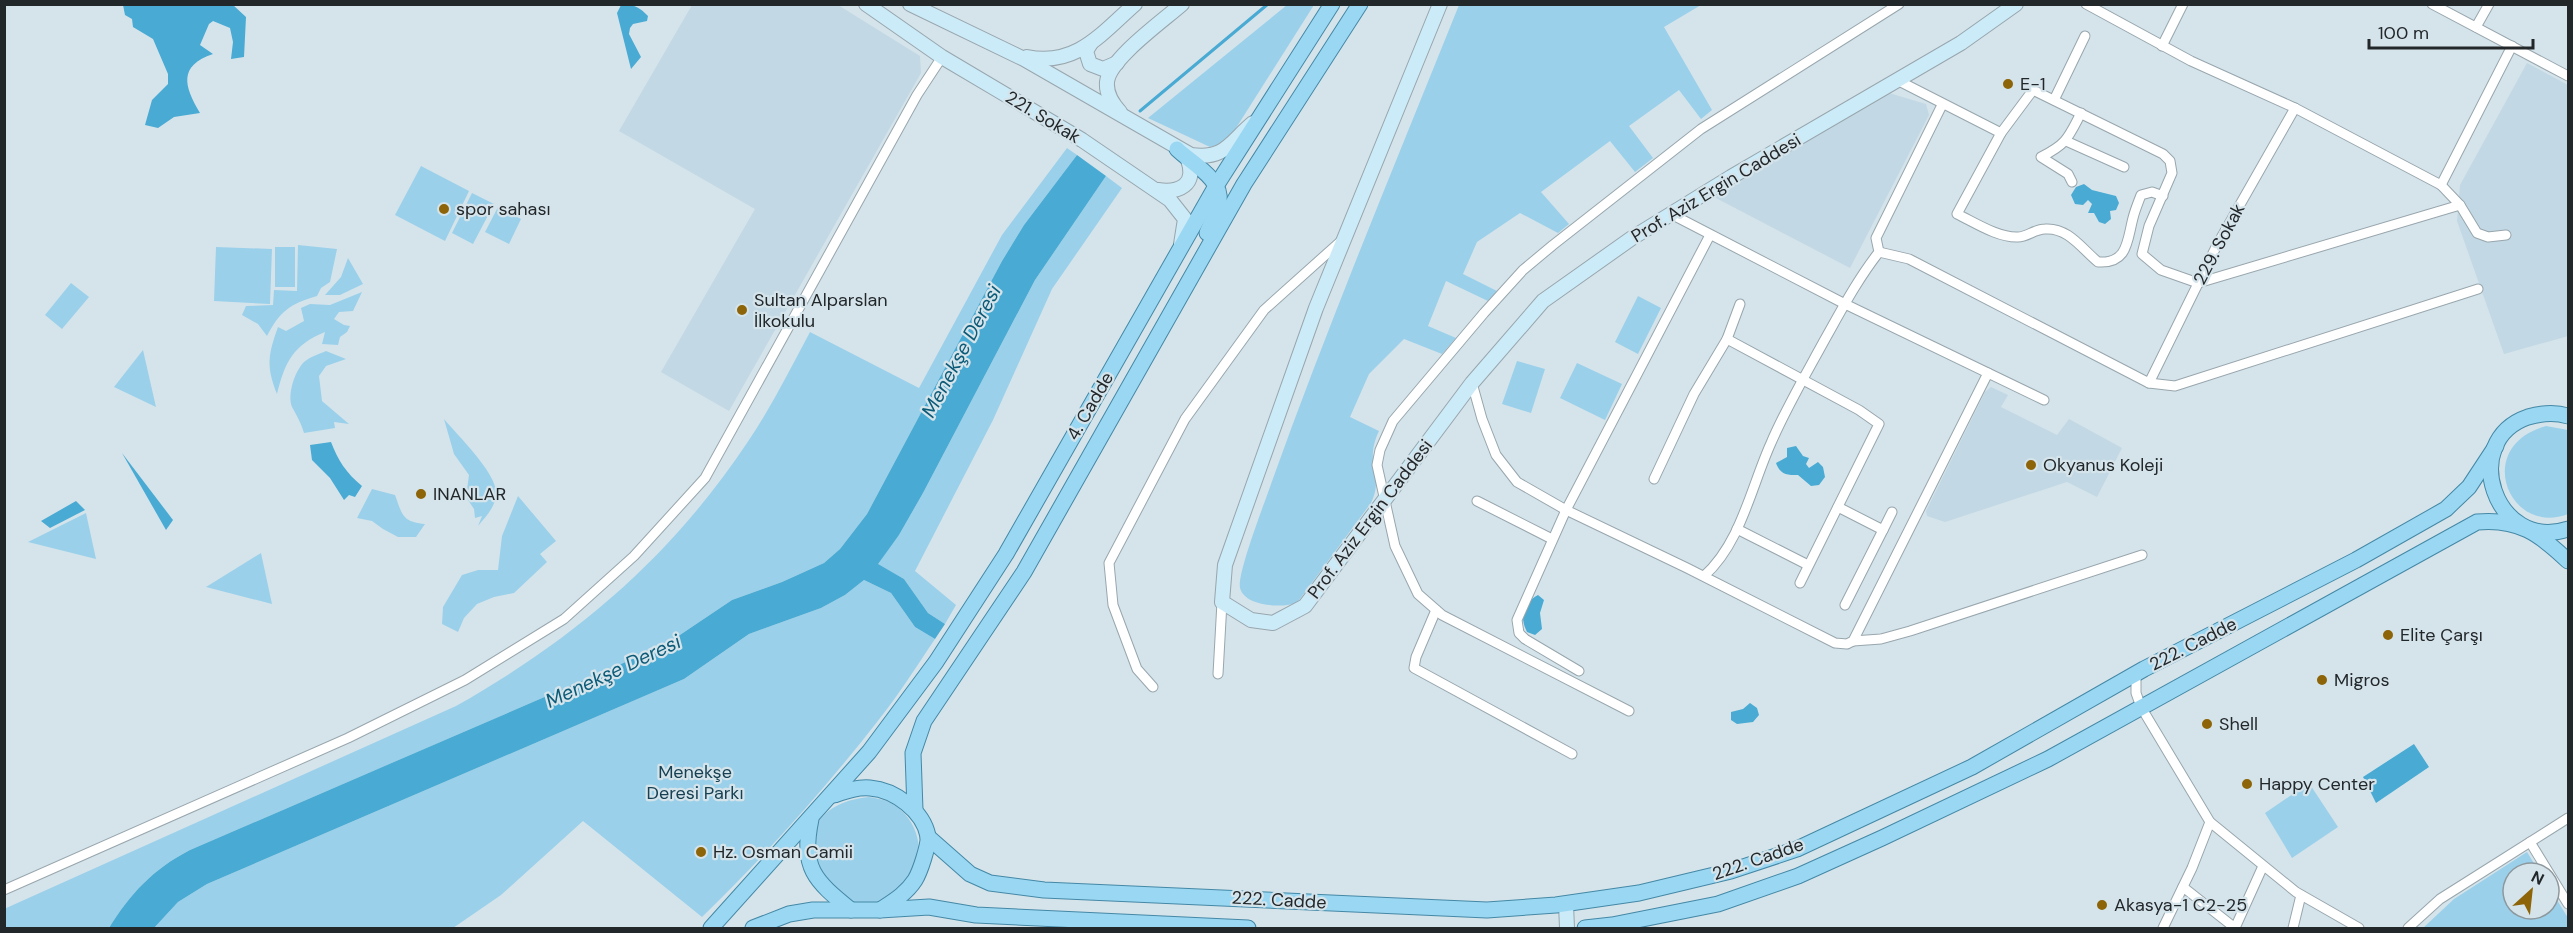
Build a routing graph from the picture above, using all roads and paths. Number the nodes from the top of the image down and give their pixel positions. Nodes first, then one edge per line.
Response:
1 (866, 4) edge
2 (910, 4) edge
3 (1135, 4) edge
4 (1182, 4) edge
5 (1332, 4) edge
6 (1360, 4) edge
7 (1440, 4) edge
8 (1899, 4) edge
9 (2016, 4) edge
10 (2086, 4) edge
11 (2183, 4) edge
12 (2432, 4) edge
13 (2488, 4) edge
14 (2476, 27) junction
15 (2085, 36) dead end
16 (1092, 41) junction
17 (2162, 46) junction
18 (2512, 46) junction
19 (1013, 54) junction
20 (942, 57) junction
21 (1117, 63) junction
22 (2568, 76) edge
23 (1897, 80) junction
24 (2054, 100) junction
25 (1942, 105) junction
26 (2295, 108) junction
27 (2081, 113) junction
28 (1128, 119) junction
29 (1257, 120) junction
30 (2001, 133) junction
31 (2066, 141) junction
32 (1177, 149) junction
33 (1188, 160) junction
34 (2124, 167) dead end
35 (2072, 182) dead end
36 (2441, 185) junction
37 (1216, 186) junction
38 (1156, 190) junction
39 (2163, 196) junction
40 (2460, 205) junction
41 (1671, 214) junction
42 (1710, 235) junction
43 (2505, 235) dead end
44 (1343, 239) junction
45 (1178, 252) junction
46 (1879, 252) junction
47 (1192, 275) junction
48 (2198, 284) junction
49 (2478, 289) dead end
50 (1740, 304) dead end
51 (1845, 304) junction
52 (1727, 339) junction
53 (1988, 373) junction
54 (1803, 380) junction
55 (1472, 383) junction
56 (2149, 383) junction
57 (2044, 400) dead end
58 (2568, 416) edge
59 (2496, 446) junction
60 (1654, 479) dead end
61 (1386, 499) junction
62 (1477, 501) dead end
63 (1838, 507) junction
64 (1566, 510) junction
65 (1892, 512) dead end
66 (2523, 526) junction
67 (1737, 529) junction
68 (2568, 529) edge
69 (1883, 530) junction
70 (1552, 539) junction
71 (2142, 555) dead end
72 (2568, 561) edge
73 (1808, 565) junction
74 (1704, 576) junction
75 (1800, 583) dead end
76 (1222, 602) junction
77 (1845, 605) dead end
78 (1436, 610) junction
79 (1853, 641) junction
80 (1579, 671) dead end
81 (1218, 674) dead end
82 (2136, 674) junction
83 (1153, 687) dead end
84 (2141, 707) junction
85 (1629, 711) dead end
86 (1572, 754) dead end
87 (831, 796) junction
88 (915, 810) junction
89 (2568, 818) edge
90 (811, 819) junction
91 (2210, 822) junction
92 (928, 837) junction
93 (2530, 842) junction
94 (2263, 866) junction
95 (2183, 887) junction
96 (4, 890) edge
97 (2301, 895) junction
98 (1566, 904) junction
99 (2568, 904) edge
100 (851, 910) junction
101 (880, 910) junction
102 (2354, 927) edge
103 (711, 928) edge
104 (753, 928) edge
105 (1248, 928) edge
106 (1567, 928) edge
107 (1585, 928) edge
108 (2163, 928) edge
109 (2235, 928) edge
110 (2293, 928) edge
111 (2408, 928) edge

1 - 20 street, 221. Sokak
2 - 19 street
3 - 16 street
4 - 21 street
5 - 29 main road, 4. Cadde
6 - 47 main road, 4. Cadde
7 - 44 street
8 - 61 street
9 - 23 street, Prof. Aziz Ergin Caddesi
10 - 17 street
11 - 17 street
12 - 14 street
13 - 14 street
14 - 18 street
15 - 24 street
16 - 19 street
16 - 21 street
17 - 26 street
18 - 22 street
18 - 36 street
19 - 28 street
20 - 38 street, 221. Sokak
20 - 96 street
21 - 28 street
23 - 25 street
23 - 41 street, Prof. Aziz Ergin Caddesi
24 - 27 street
24 - 30 street
25 - 30 street
25 - 46 street
26 - 36 street
26 - 48 street, 229. Sokak
27 - 31 street
27 - 39 street
28 - 32 street
29 - 32 street
29 - 37 main road, 4. Cadde
30 - 39 street
31 - 34 street
31 - 35 street
32 - 33 main road
33 - 37 main road
33 - 38 street
36 - 40 street
37 - 45 main road, 4. Cadde
37 - 47 main road
38 - 45 street, 221. Sokak
39 - 48 street
40 - 43 street
40 - 48 street
41 - 42 street
41 - 55 street, Prof. Aziz Ergin Caddesi
42 - 51 street
42 - 64 street
44 - 76 street
44 - 83 street
45 - 87 main road, 4. Cadde
46 - 51 street
46 - 56 street
47 - 88 main road, 4. Cadde
48 - 56 street, 229. Sokak
49 - 56 street
50 - 52 street
51 - 53 street
51 - 54 street
52 - 54 street
52 - 60 street
53 - 57 street
53 - 79 street
54 - 63 street
54 - 67 street
55 - 61 street, Prof. Aziz Ergin Caddesi
55 - 64 street
58 - 59 main road, 222. Cadde
59 - 66 main road
59 - 82 main road, 222. Cadde
61 - 76 street, Prof. Aziz Ergin Caddesi
61 - 78 street
62 - 70 street
63 - 69 street
63 - 73 street
64 - 70 street
64 - 74 street
65 - 69 street
66 - 68 main road, 222. Cadde
66 - 72 main road
66 - 84 main road, 222. Cadde
67 - 73 street
67 - 74 street
69 - 77 street
70 - 80 street
71 - 79 street
73 - 75 street
74 - 79 street
76 - 81 street
78 - 85 street
78 - 86 street
82 - 84 street
82 - 98 main road, 222. Cadde
84 - 91 street
84 - 107 main road, 222. Cadde
87 - 88 main road
87 - 90 main road
88 - 92 main road
89 - 93 street
90 - 100 main road
90 - 103 main road
91 - 94 street
91 - 95 street
92 - 98 main road, 222. Cadde
92 - 101 main road
93 - 99 street
93 - 111 street
94 - 97 street
94 - 109 street
95 - 108 street
95 - 109 street
97 - 102 street
97 - 110 street
98 - 106 street
100 - 101 main road
100 - 104 main road
101 - 105 main road, 222. Cadde

